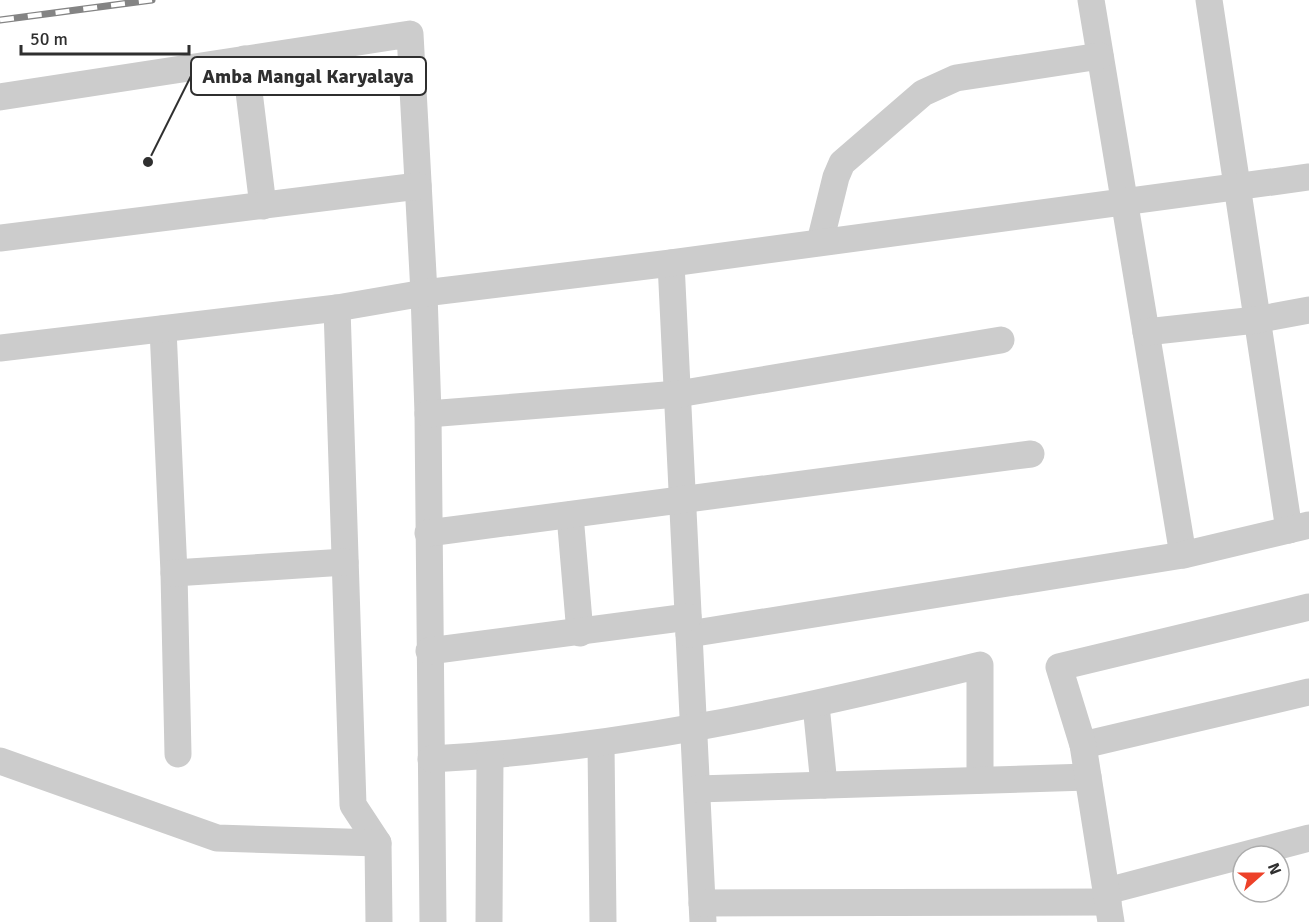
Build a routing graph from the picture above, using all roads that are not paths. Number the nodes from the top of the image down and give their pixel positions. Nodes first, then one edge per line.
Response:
1 (1091, 0) edge
2 (1209, 0) edge
3 (1100, 56) junction
4 (245, 59) junction
5 (0, 97) edge
6 (1309, 177) edge
7 (418, 186) junction
8 (1235, 186) junction
9 (1124, 200) junction
10 (263, 206) junction
11 (0, 238) edge
12 (820, 243) junction
13 (671, 263) junction
14 (424, 294) junction
15 (337, 308) junction
16 (1309, 310) edge
17 (1256, 320) junction
18 (163, 328) junction
19 (1146, 332) junction
20 (1001, 340) dead end
21 (0, 348) edge
22 (678, 394) junction
23 (428, 414) junction
24 (1031, 454) dead end
25 (682, 498) junction
26 (570, 515) junction
27 (1299, 527) edge
28 (428, 533) junction
29 (1182, 555) junction
30 (345, 562) junction
31 (174, 573) junction
32 (1309, 607) edge
33 (689, 625) junction
34 (580, 633) junction
35 (429, 651) junction
36 (1309, 692) edge
37 (816, 705) junction
38 (694, 729) junction
39 (601, 744) junction
40 (1083, 745) junction
41 (178, 754) dead end
42 (490, 756) junction
43 (431, 759) junction
44 (0, 761) edge
45 (1088, 777) junction
46 (980, 780) junction
47 (824, 785) junction
48 (697, 789) junction
49 (1309, 838) edge
50 (378, 843) junction
51 (1109, 905) edge
52 (702, 912) edge
53 (857, 912) edge
54 (379, 922) edge
55 (433, 922) edge
56 (489, 922) edge
57 (603, 922) edge

1 - 3 street
2 - 8 street
3 - 9 street
3 - 12 street
4 - 5 street
4 - 7 street
4 - 10 street
6 - 8 street
7 - 10 street
7 - 14 street
8 - 9 street
8 - 17 street
9 - 12 street
9 - 19 street
10 - 11 street
12 - 13 street
13 - 14 street
13 - 22 street
14 - 15 street
14 - 23 street
15 - 18 street
15 - 30 street
16 - 17 street
17 - 19 street
17 - 27 street
18 - 21 street
18 - 31 street
19 - 29 street
20 - 22 street
22 - 23 street
22 - 25 street
23 - 28 street
24 - 25 street
25 - 26 street
25 - 33 street
26 - 28 street
26 - 34 street
27 - 29 street
28 - 35 street
29 - 33 street
30 - 31 street
30 - 50 street
31 - 41 street
32 - 40 street
33 - 34 street
33 - 38 street
34 - 35 street
35 - 43 street
36 - 40 street
37 - 38 street
37 - 46 street
37 - 47 street
38 - 39 street
38 - 48 street
39 - 42 street
39 - 57 street
40 - 45 street
42 - 43 street
42 - 56 street
43 - 55 street
44 - 50 street
45 - 46 street
45 - 51 street
46 - 47 street
47 - 48 street
48 - 52 street
49 - 51 street
50 - 54 street
51 - 53 street
52 - 53 street

